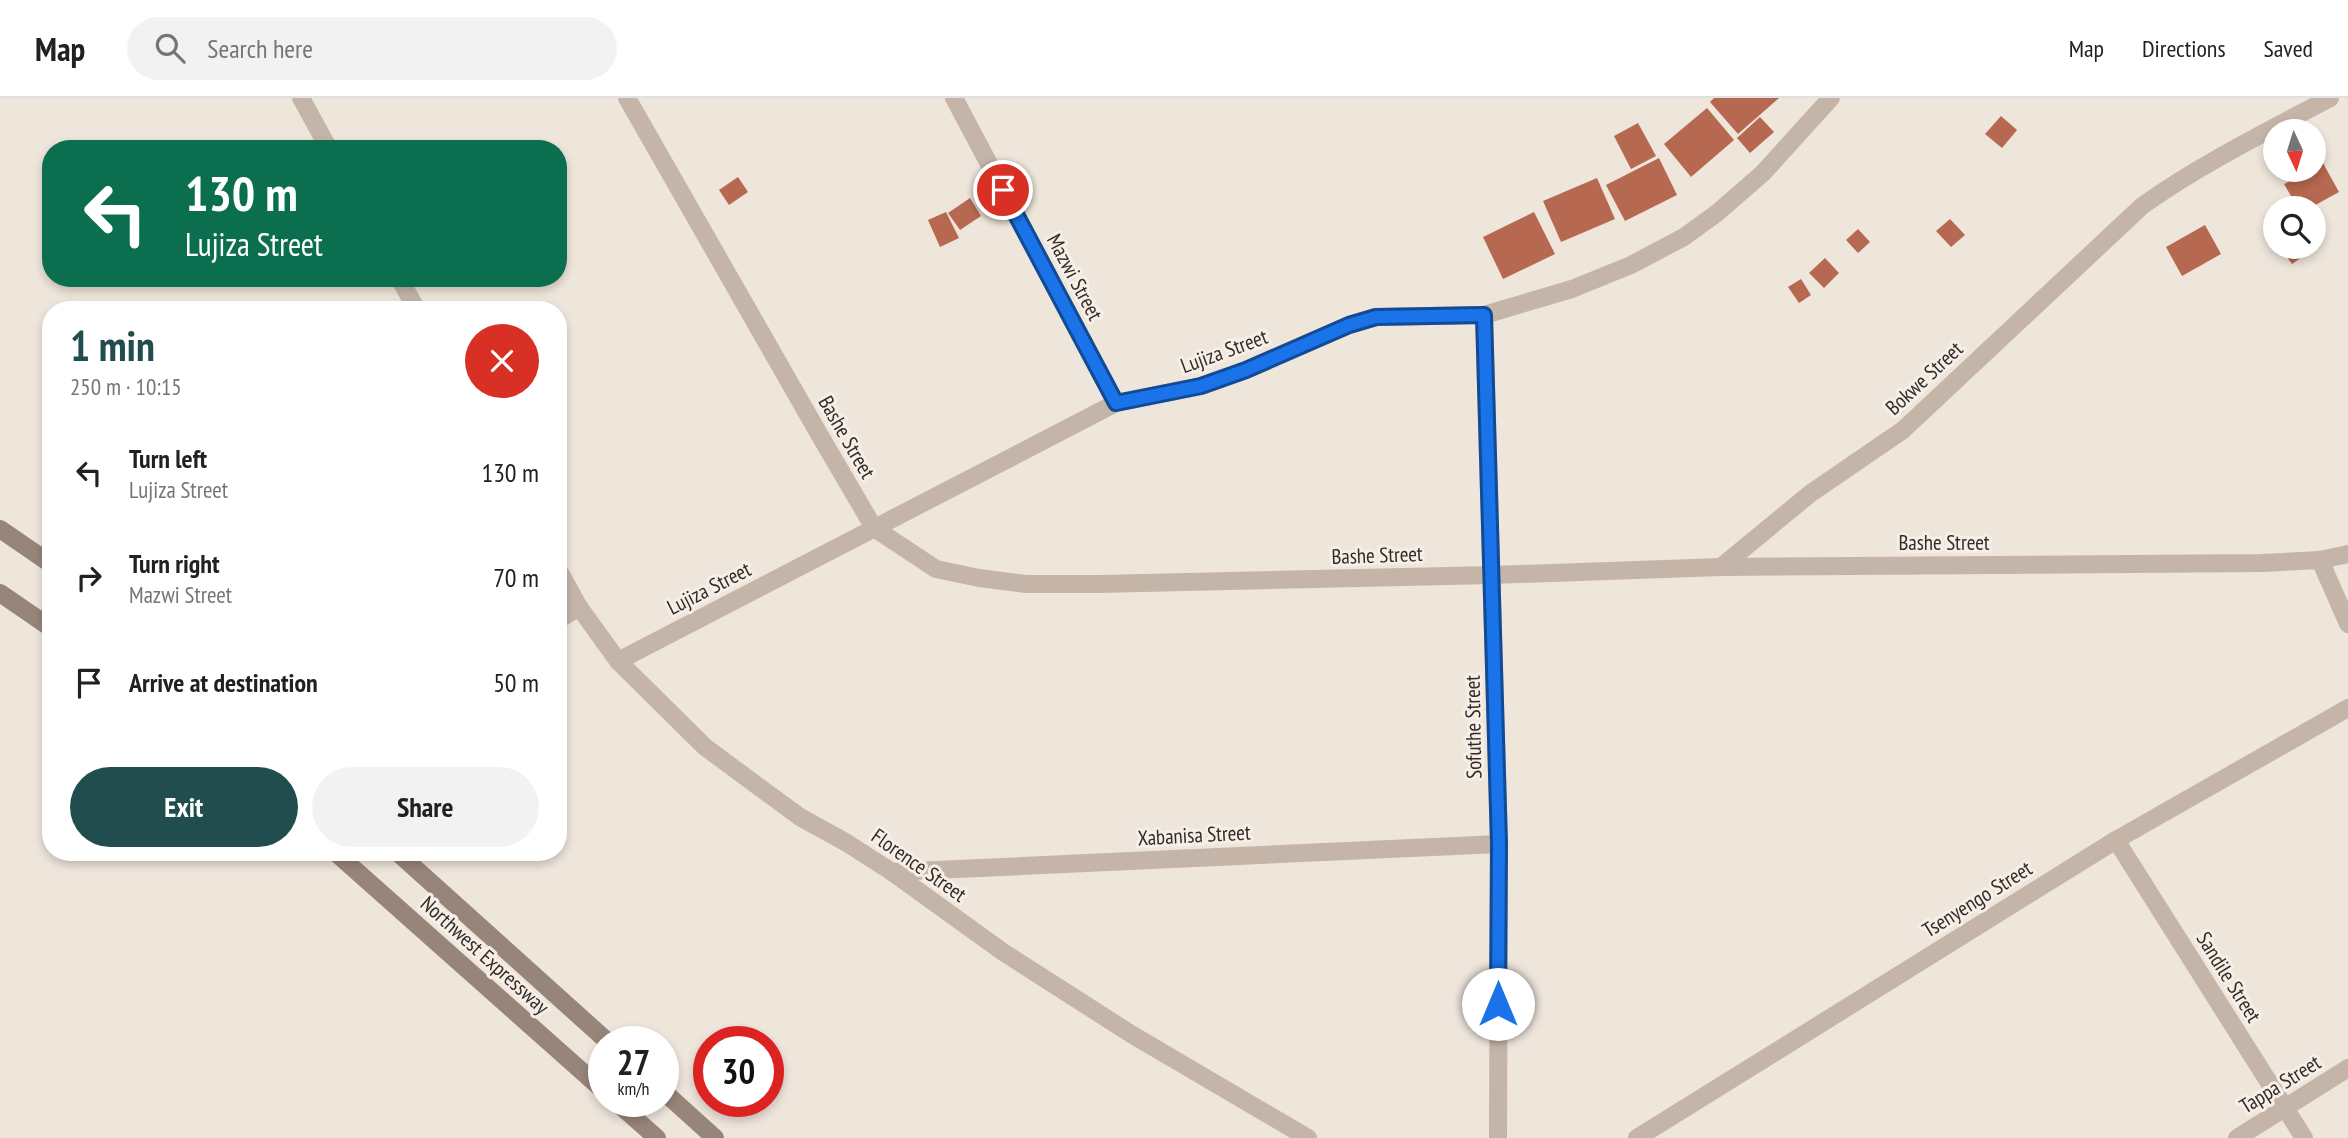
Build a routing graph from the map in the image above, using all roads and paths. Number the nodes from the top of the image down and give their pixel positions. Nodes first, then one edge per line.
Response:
1 (301, 98) edge
2 (627, 98) edge
3 (954, 98) edge
4 (1831, 98) edge
5 (2330, 98) edge
6 (324, 140) edge
7 (1484, 315) junction
8 (1116, 403) junction
9 (874, 528) junction
10 (0, 529) edge
11 (2348, 554) edge
12 (42, 558) edge
13 (2320, 560) junction
14 (1721, 566) junction
15 (1492, 575) junction
16 (567, 585) edge
17 (0, 593) edge
18 (579, 607) junction
19 (567, 614) edge
20 (42, 622) edge
21 (2348, 624) edge
22 (618, 661) junction
23 (2348, 708) edge
24 (2116, 840) junction
25 (1499, 844) junction
26 (345, 861) edge
27 (407, 861) edge
28 (892, 872) junction
29 (590, 1026) edge
30 (2348, 1068) edge
31 (588, 1077) edge
32 (679, 1105) edge
33 (2284, 1108) junction
34 (633, 1117) edge
35 (657, 1138) edge
36 (715, 1138) edge
37 (1308, 1138) edge
38 (1498, 1138) edge
39 (1637, 1138) edge
40 (2237, 1138) edge
41 (2304, 1138) edge

1 - 6 street
2 - 9 street, Bashe Street
3 - 8 street, Mazwi Street
4 - 7 street, Lujiza Street
5 - 14 street, Bokwe Street
7 - 8 street, Lujiza Street
7 - 15 street, Sofuthe Street
8 - 9 street, Lujiza Street
9 - 15 street, Bashe Street
9 - 22 street, Lujiza Street
10 - 12 main road
11 - 13 street, Bashe Street
13 - 14 street, Bashe Street
13 - 21 street
14 - 15 street, Bashe Street
15 - 25 street, Sofuthe Street
16 - 18 street, Florence Street
17 - 20 main road
18 - 19 street
18 - 22 street, Florence Street
22 - 28 street, Florence Street
23 - 24 street, Tsenyengo Street
24 - 33 street, Sandile Street
24 - 39 street, Tsenyengo Street
25 - 28 street, Xabanisa Street
25 - 38 street, Sofuthe Street
26 - 31 main road, Northwest Expressway
27 - 29 main road, Northwest Expressway
28 - 37 street, Florence Street
30 - 33 street, Tappa Street
32 - 36 main road
33 - 40 street, Tappa Street
33 - 41 street, Sandile Street
34 - 35 main road

